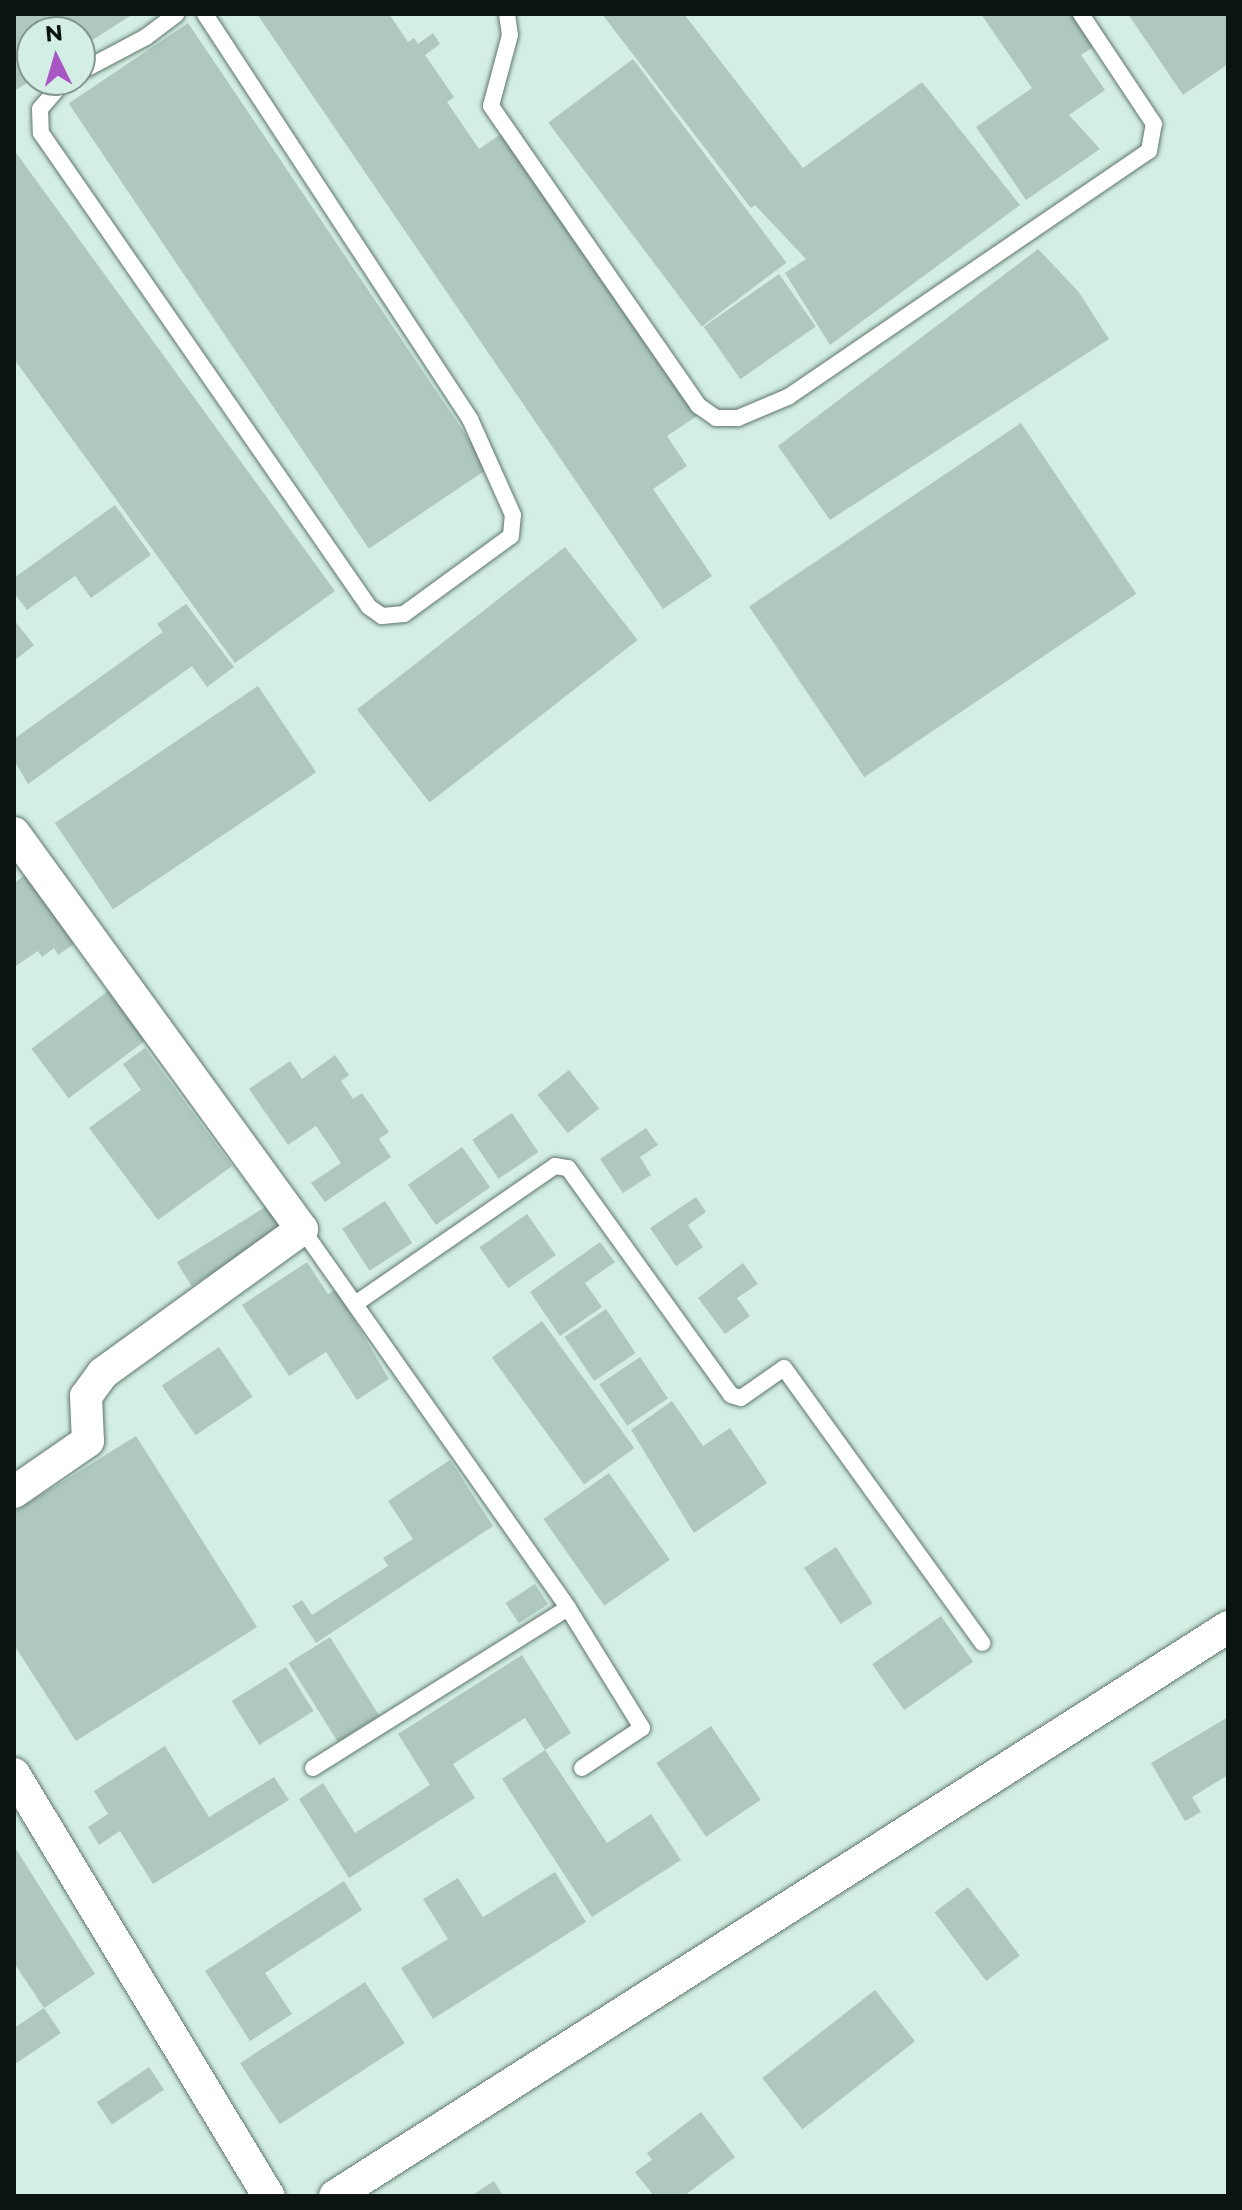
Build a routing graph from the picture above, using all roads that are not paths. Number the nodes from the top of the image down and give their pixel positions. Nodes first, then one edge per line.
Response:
1 (176, 14) edge
2 (205, 14) edge
3 (507, 14) edge
4 (1081, 14) edge
5 (96, 64) edge
6 (51, 96) edge
7 (14, 833) edge
8 (302, 1229) junction
9 (355, 1304) junction
10 (14, 1492) edge
11 (568, 1608) junction
12 (1228, 1627) edge
13 (982, 1643) dead end
14 (313, 1768) dead end
15 (582, 1768) dead end
16 (14, 1774) edge
17 (269, 2196) edge
18 (335, 2196) edge

1 - 5 lane
2 - 6 lane
3 - 4 lane
7 - 8 street
8 - 9 lane
8 - 10 street
9 - 11 lane
9 - 13 lane
11 - 14 lane
11 - 15 lane
12 - 18 street
16 - 17 street

